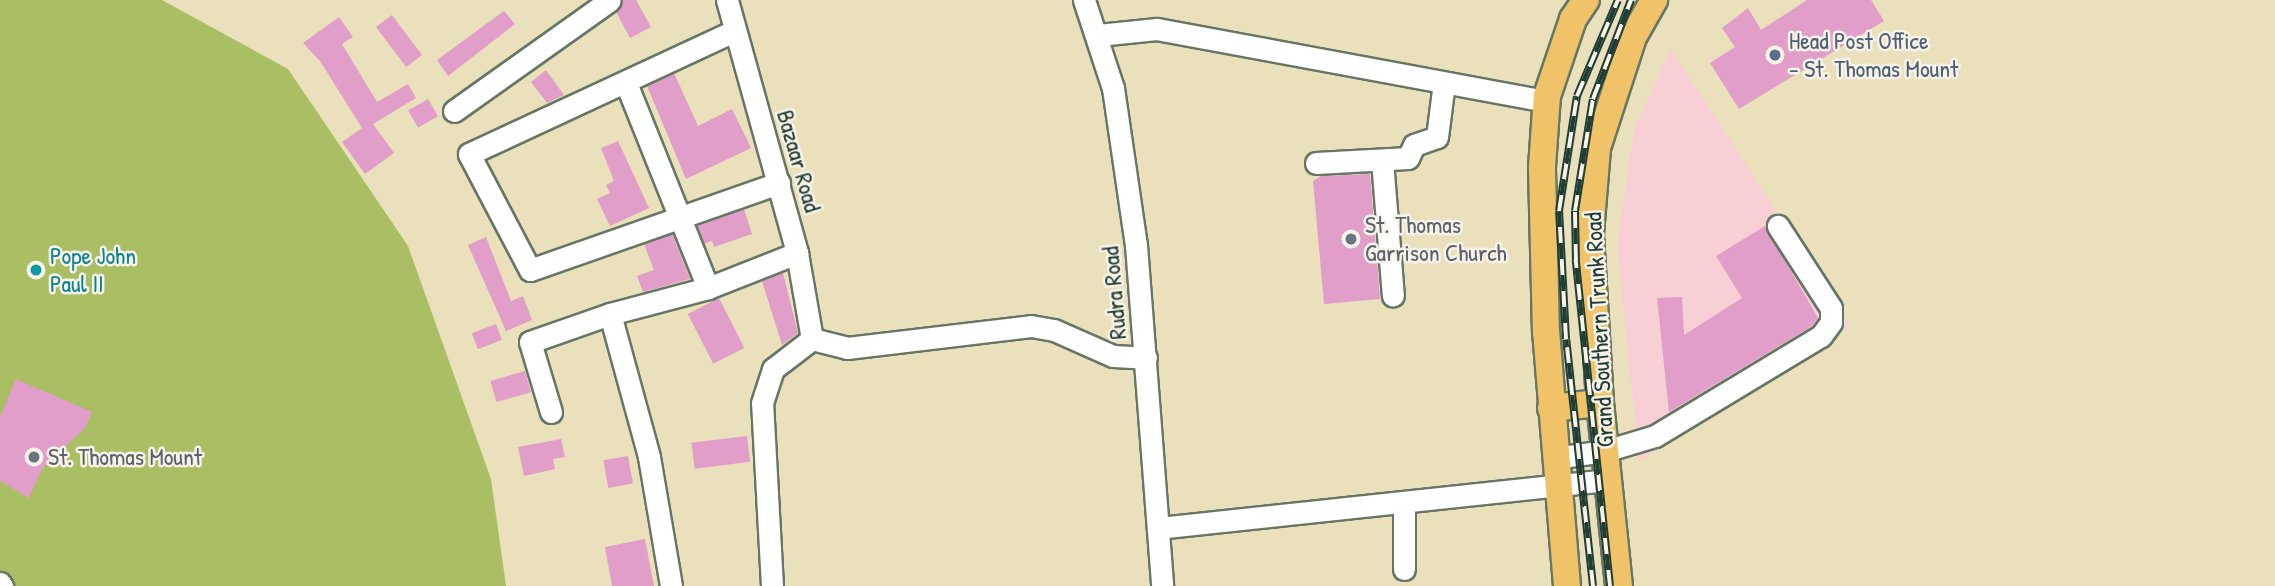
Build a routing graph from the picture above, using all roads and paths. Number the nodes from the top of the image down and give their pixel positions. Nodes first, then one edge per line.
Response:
1 (727, 0) edge
2 (1084, 0) edge
3 (1586, 0) edge
4 (1654, 0) edge
5 (595, 4) edge
6 (734, 31) junction
7 (1098, 35) junction
8 (1444, 82) junction
9 (626, 83) junction
10 (1547, 101) junction
11 (454, 111) dead end
12 (1382, 160) junction
13 (1316, 163) dead end
14 (779, 183) junction
15 (681, 219) junction
16 (1778, 226) dead end
17 (797, 253) junction
18 (708, 288) junction
19 (1393, 296) dead end
20 (610, 314) junction
21 (812, 339) junction
22 (1146, 358) junction
23 (1600, 403) junction
24 (1551, 408) junction
25 (551, 412) dead end
26 (1605, 452) junction
27 (1554, 458) junction
28 (1607, 480) junction
29 (1556, 485) junction
30 (1404, 502) junction
31 (1158, 528) junction
32 (1404, 569) dead end
33 (765, 585) edge
34 (671, 586) edge
35 (1161, 586) edge
36 (1567, 586) edge
37 (1619, 586) edge

1 - 6 street, Bazaar Road
2 - 7 street, Rudra Road
3 - 10 main road, Grand Southern Trunk Road
4 - 23 main road, Grand Southern Trunk Road
5 - 11 street
6 - 9 street
6 - 14 street, Bazaar Road
7 - 8 street
7 - 22 street, Rudra Road
8 - 10 street
8 - 12 street
9 - 15 street
9 - 15 street
10 - 24 main road, Grand Southern Trunk Road
12 - 13 street
12 - 19 street
14 - 15 street
14 - 17 street, Bazaar Road
15 - 18 street
16 - 26 street
17 - 18 street
17 - 21 street, Bazaar Road
18 - 20 street
20 - 25 street
20 - 34 street
21 - 22 street
21 - 33 street
22 - 31 street, Rudra Road
23 - 24 main road
23 - 26 main road, Grand Southern Trunk Road
24 - 27 main road, Grand Southern Trunk Road
26 - 27 street
26 - 28 main road, Grand Southern Trunk Road
27 - 29 main road, Grand Southern Trunk Road
28 - 29 street
28 - 37 main road, Grand Southern Trunk Road
29 - 30 street
29 - 36 main road, Grand Southern Trunk Road
30 - 31 street
30 - 32 street
31 - 35 street, Rudra Road

